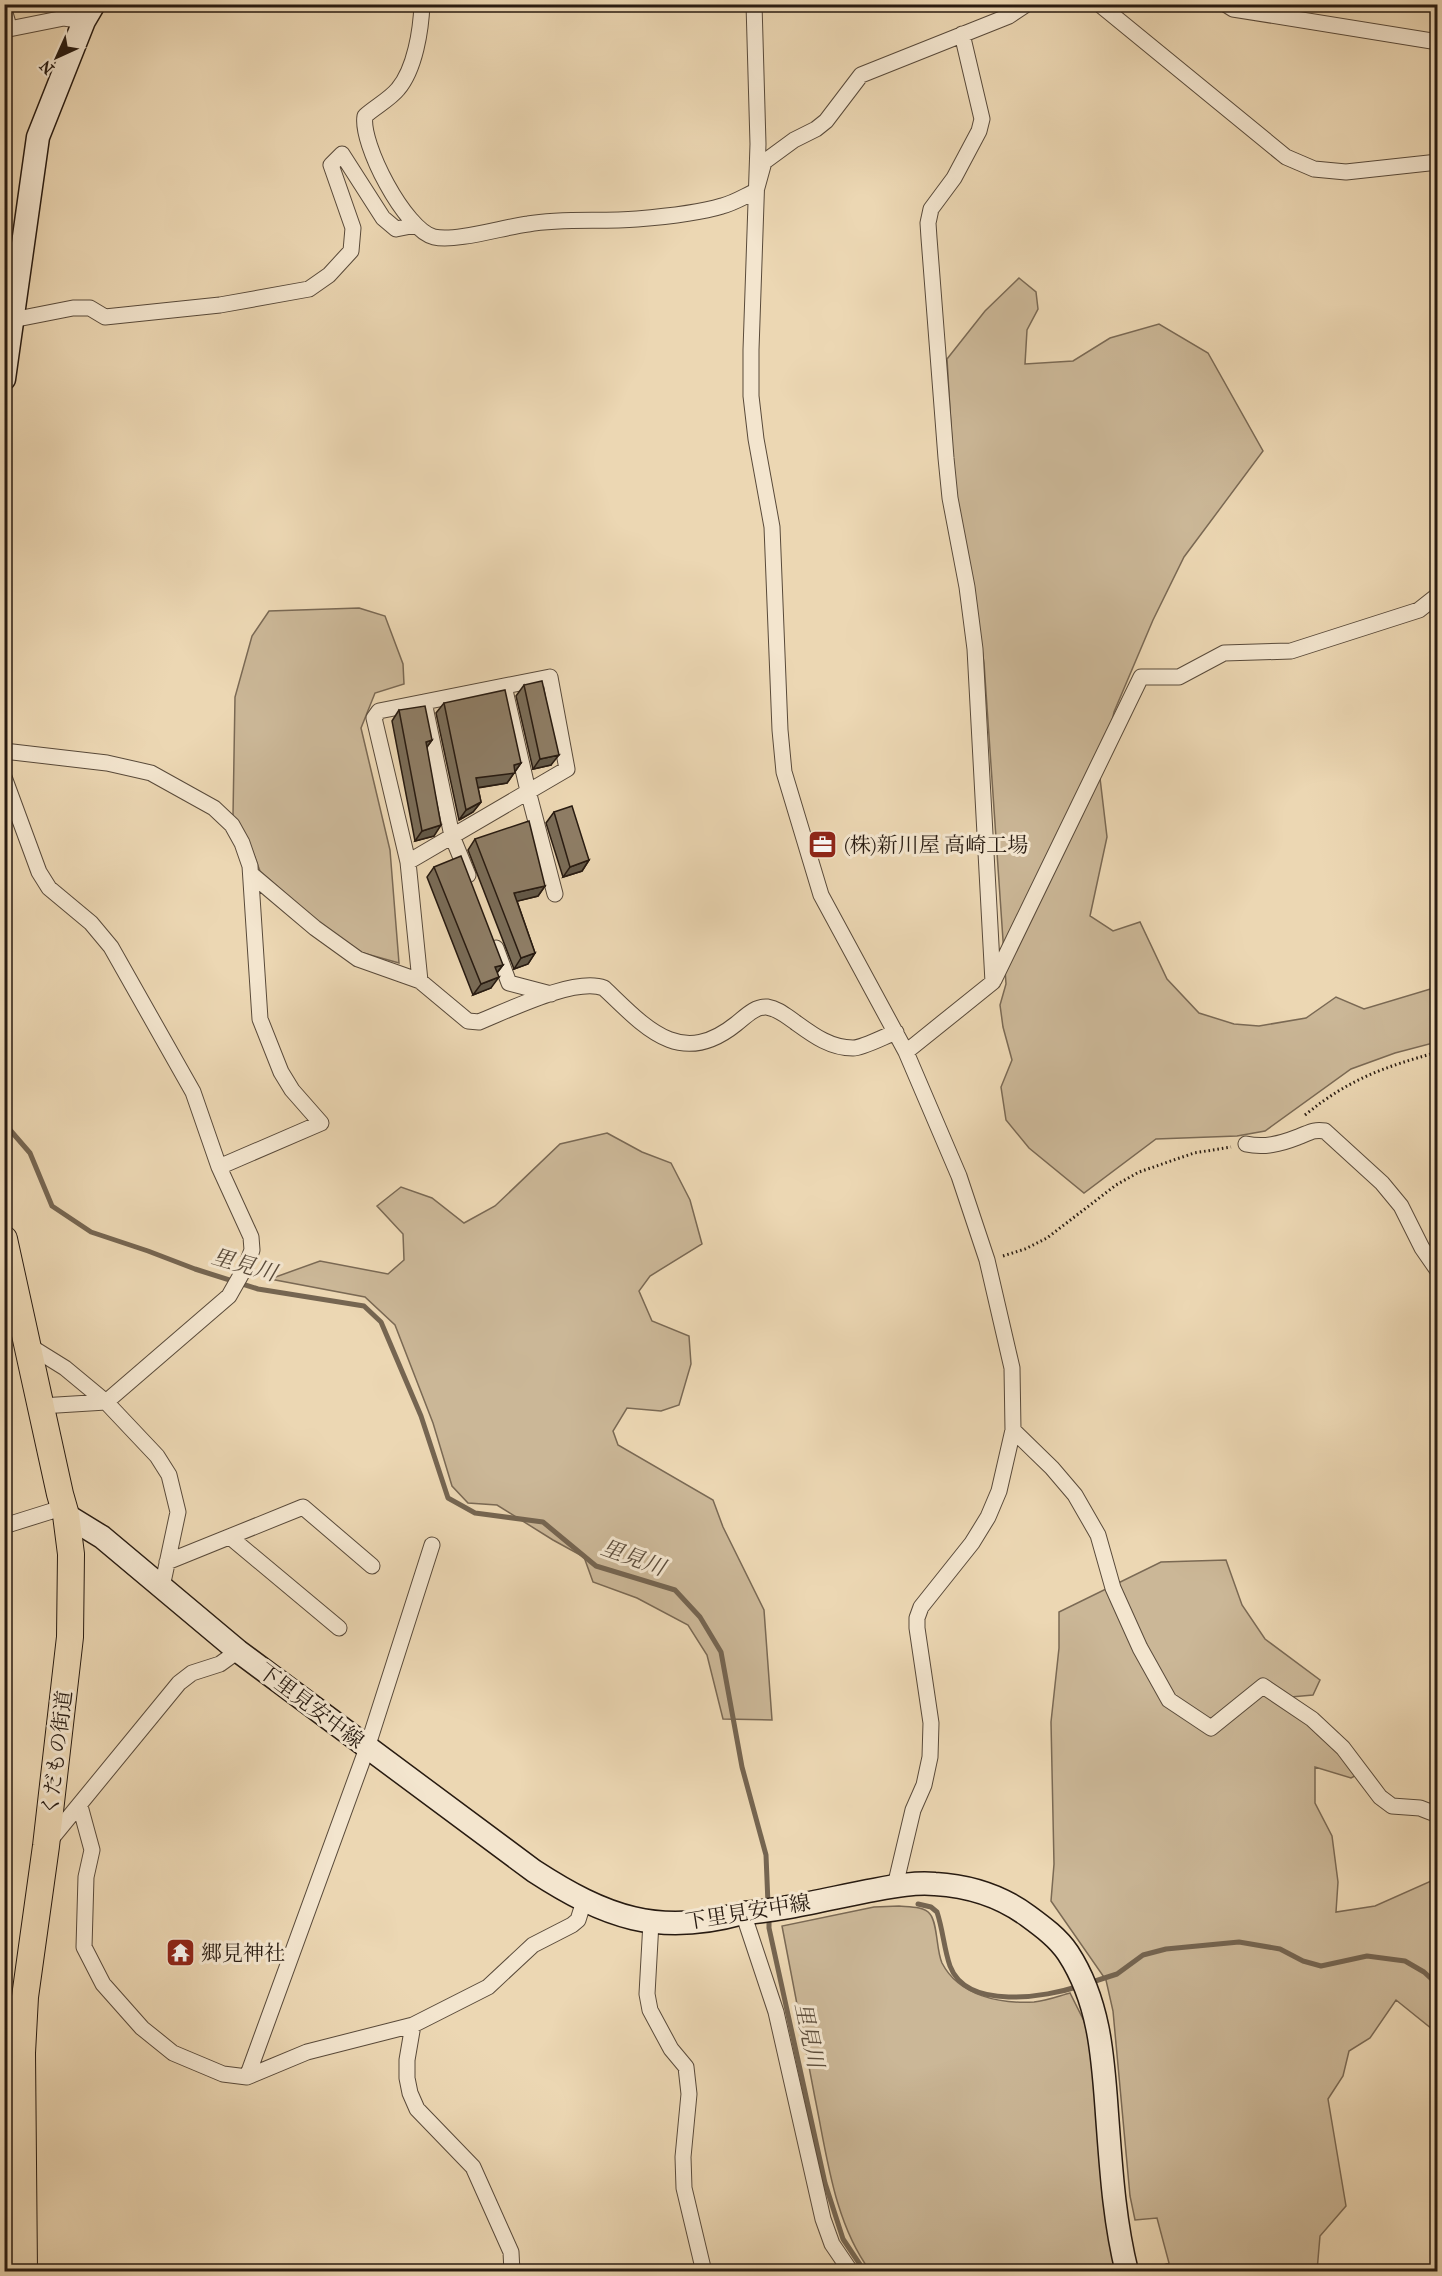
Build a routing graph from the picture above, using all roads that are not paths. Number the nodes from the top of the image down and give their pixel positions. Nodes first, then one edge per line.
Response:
1 (6, 4) edge
2 (422, 4) edge
3 (754, 4) edge
4 (1027, 4) edge
5 (1099, 4) edge
6 (1225, 4) edge
7 (89, 13) edge
8 (9, 29) edge
9 (962, 34) junction
10 (1437, 42) edge
11 (1437, 162) edge
12 (756, 191) junction
13 (416, 225) junction
14 (12, 320) junction
15 (4, 379) edge
16 (1437, 595) edge
17 (504, 686) junction
18 (424, 702) junction
19 (4, 751) edge
20 (4, 777) edge
21 (528, 791) junction
22 (452, 836) junction
23 (408, 862) junction
24 (251, 874) junction
25 (472, 888) edge
26 (555, 894) dead end
27 (489, 930) edge
28 (420, 981) junction
29 (993, 982) junction
30 (551, 994) junction
31 (896, 1032) junction
32 (906, 1052) junction
33 (1246, 1144) road end
34 (219, 1167) junction
35 (4, 1239) edge
36 (1437, 1271) edge
37 (12, 1306) edge
38 (28, 1345) junction
39 (106, 1402) junction
40 (41, 1406) junction
41 (1013, 1430) junction
42 (66, 1515) junction
43 (4, 1526) edge
44 (230, 1537) junction
45 (432, 1545) dead end
46 (167, 1562) junction
47 (372, 1566) dead end
48 (162, 1587) junction
49 (339, 1628) dead end
50 (238, 1651) junction
51 (367, 1748) junction
52 (80, 1806) junction
53 (1437, 1815) edge
54 (46, 1846) junction
55 (896, 1886) junction
56 (584, 1901) junction
57 (746, 1913) junction
58 (651, 1923) junction
59 (25, 1997) junction
60 (4, 2021) edge
61 (413, 2025) junction
62 (248, 2077) junction
63 (24, 2271) edge
64 (512, 2271) edge
65 (704, 2271) edge
66 (851, 2271) edge
67 (1127, 2271) edge

1 - 8 lane
2 - 13 street
3 - 12 street
4 - 9 street
5 - 11 street
6 - 10 street
7 - 8 street
7 - 14 main road
9 - 12 street
9 - 29 street
12 - 13 street
12 - 31 street
13 - 14 street
14 - 15 main road
16 - 29 street
17 - 18 street
17 - 21 street
17 - 21 street
18 - 22 street
18 - 23 street
19 - 24 street
20 - 34 street
21 - 22 street
21 - 26 street
22 - 23 street
22 - 25 street
23 - 28 street
24 - 28 street
24 - 34 street
27 - 30 street
28 - 30 street
29 - 32 street
30 - 31 street
31 - 32 street
32 - 41 street
33 - 36 street
34 - 39 street
35 - 37 highway, くだもの街道
37 - 38 highway, くだもの街道
38 - 39 street
38 - 40 highway, くだもの街道
39 - 40 street
39 - 46 street
40 - 42 highway, くだもの街道
41 - 53 street
41 - 55 street
42 - 43 street
42 - 48 main road, 下里見安中線
42 - 54 highway, くだもの街道
44 - 46 street
44 - 47 street
44 - 49 street
45 - 51 street
46 - 48 street
48 - 50 main road, 下里見安中線
50 - 51 main road, 下里見安中線
50 - 52 street
51 - 56 main road, 下里見安中線
51 - 62 street
52 - 54 street
52 - 62 street
54 - 59 highway, くだもの街道
55 - 57 main road, 下里見安中線
55 - 67 main road, 下里見安中線
56 - 58 main road, 下里見安中線
56 - 61 street
57 - 58 main road, 下里見安中線
57 - 66 street
58 - 65 street
59 - 60 street
59 - 63 highway, くだもの街道
61 - 62 street
61 - 64 street

